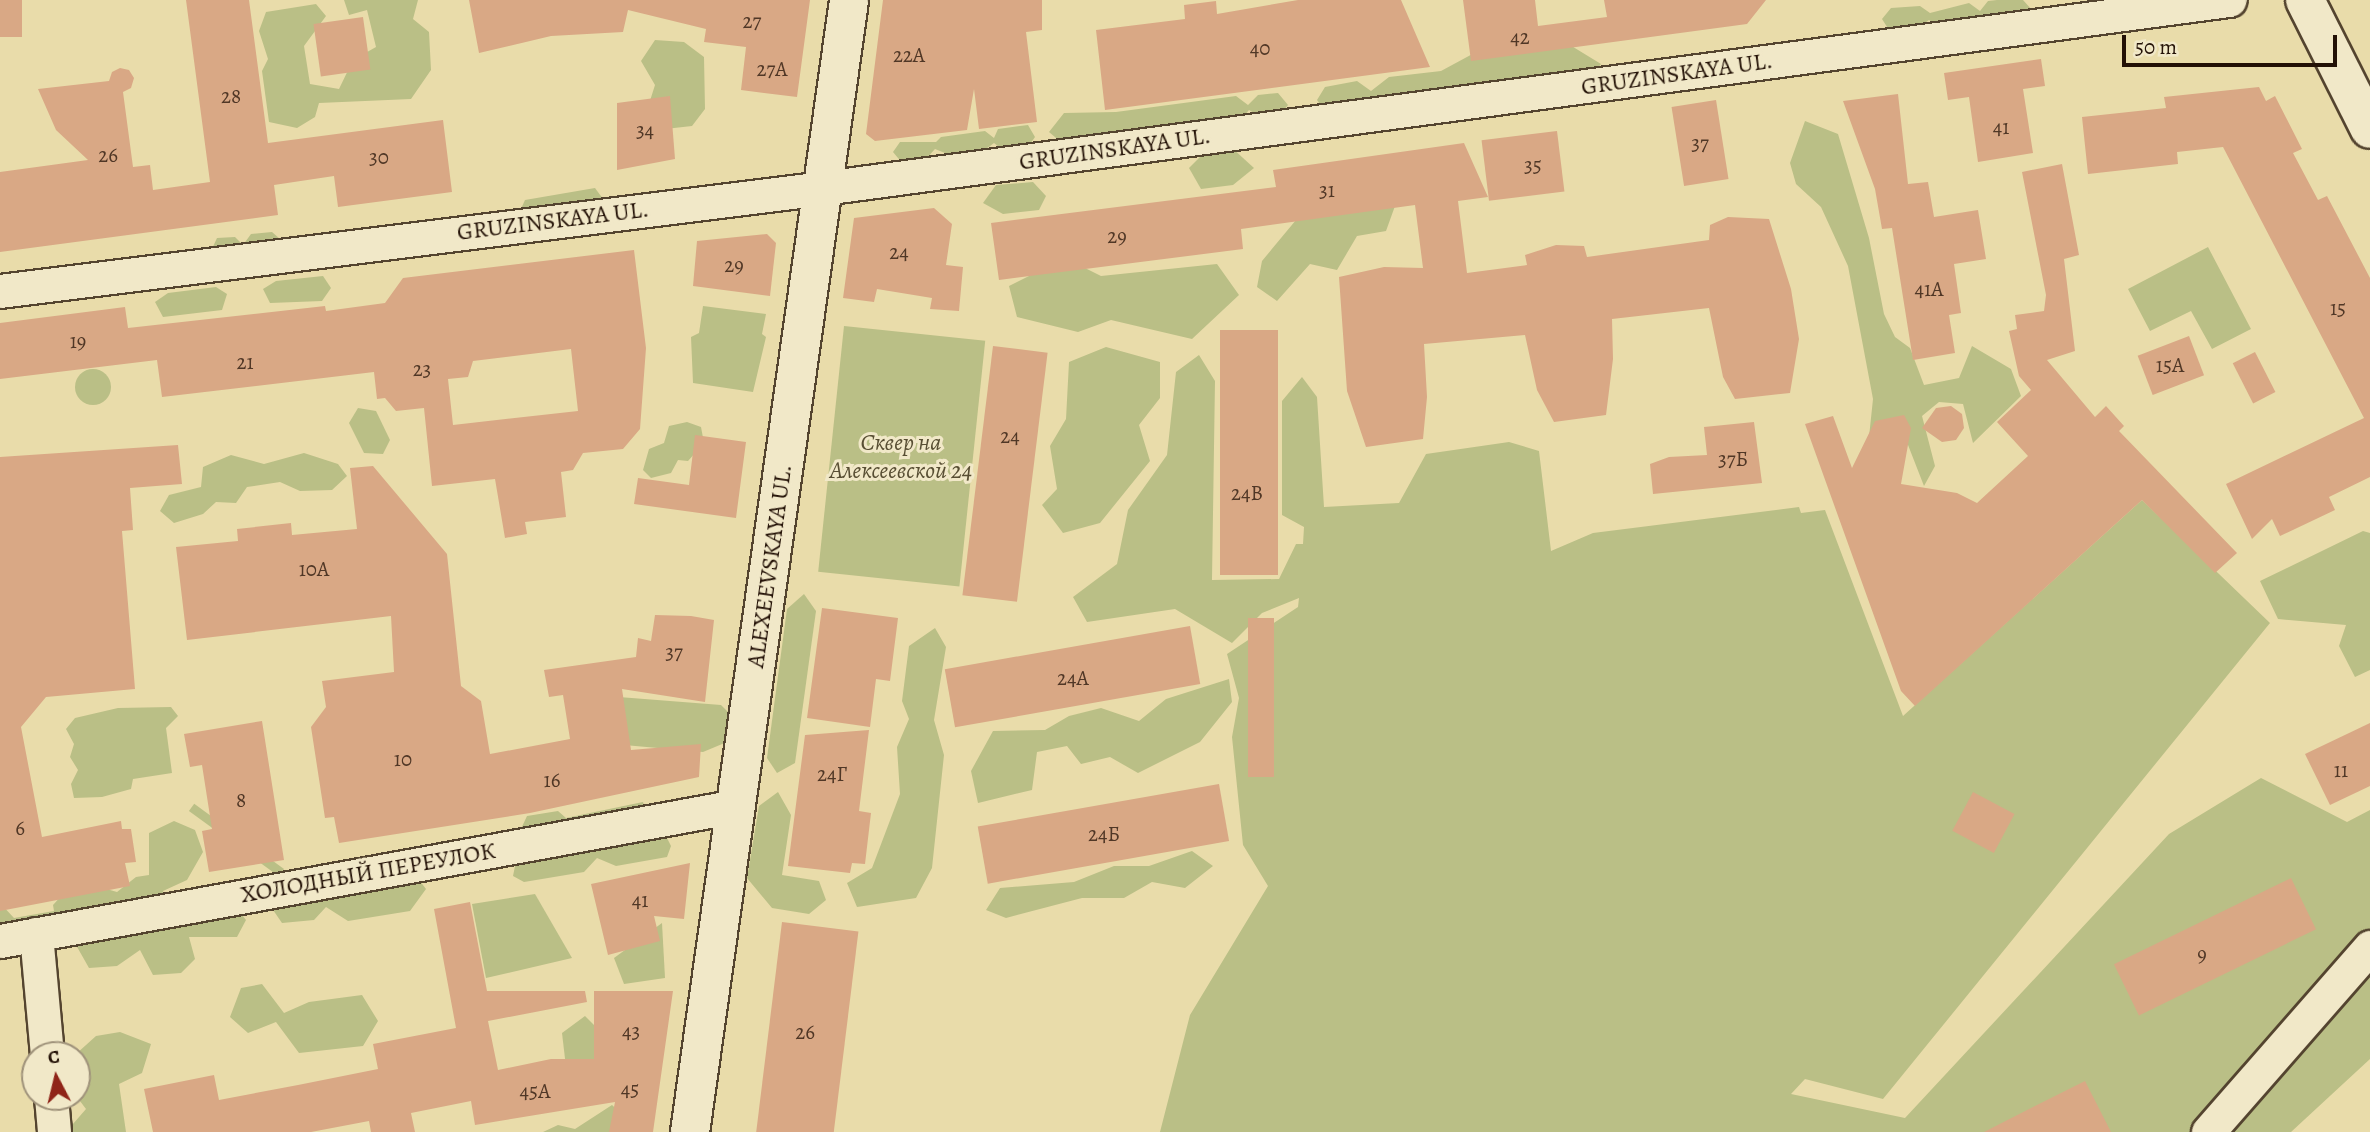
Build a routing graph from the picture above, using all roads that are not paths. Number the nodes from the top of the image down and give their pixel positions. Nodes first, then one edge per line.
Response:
1 (849, 0) edge
2 (2229, 0) edge
3 (2305, 0) edge
4 (2370, 129) edge
5 (823, 188) junction
6 (0, 291) edge
7 (736, 806) junction
8 (36, 934) junction
9 (0, 941) edge
10 (2370, 947) edge
11 (46, 1041) edge
12 (52, 1111) edge
13 (54, 1132) edge
14 (691, 1132) edge
15 (2208, 1132) edge

1 - 5 street, ALEXEEVSKAYA UL.
2 - 5 street, GRUZINSKAYA UL.
3 - 4 street
5 - 6 street, GRUZINSKAYA UL.
5 - 7 street, ALEXEEVSKAYA UL.
7 - 8 street, ХОЛОДНЫЙ ПЕРЕУЛОК
7 - 14 street, ALEXEEVSKAYA UL.
8 - 9 street, ХОЛОДНЫЙ ПЕРЕУЛОК
8 - 11 street
10 - 15 street
12 - 13 street

